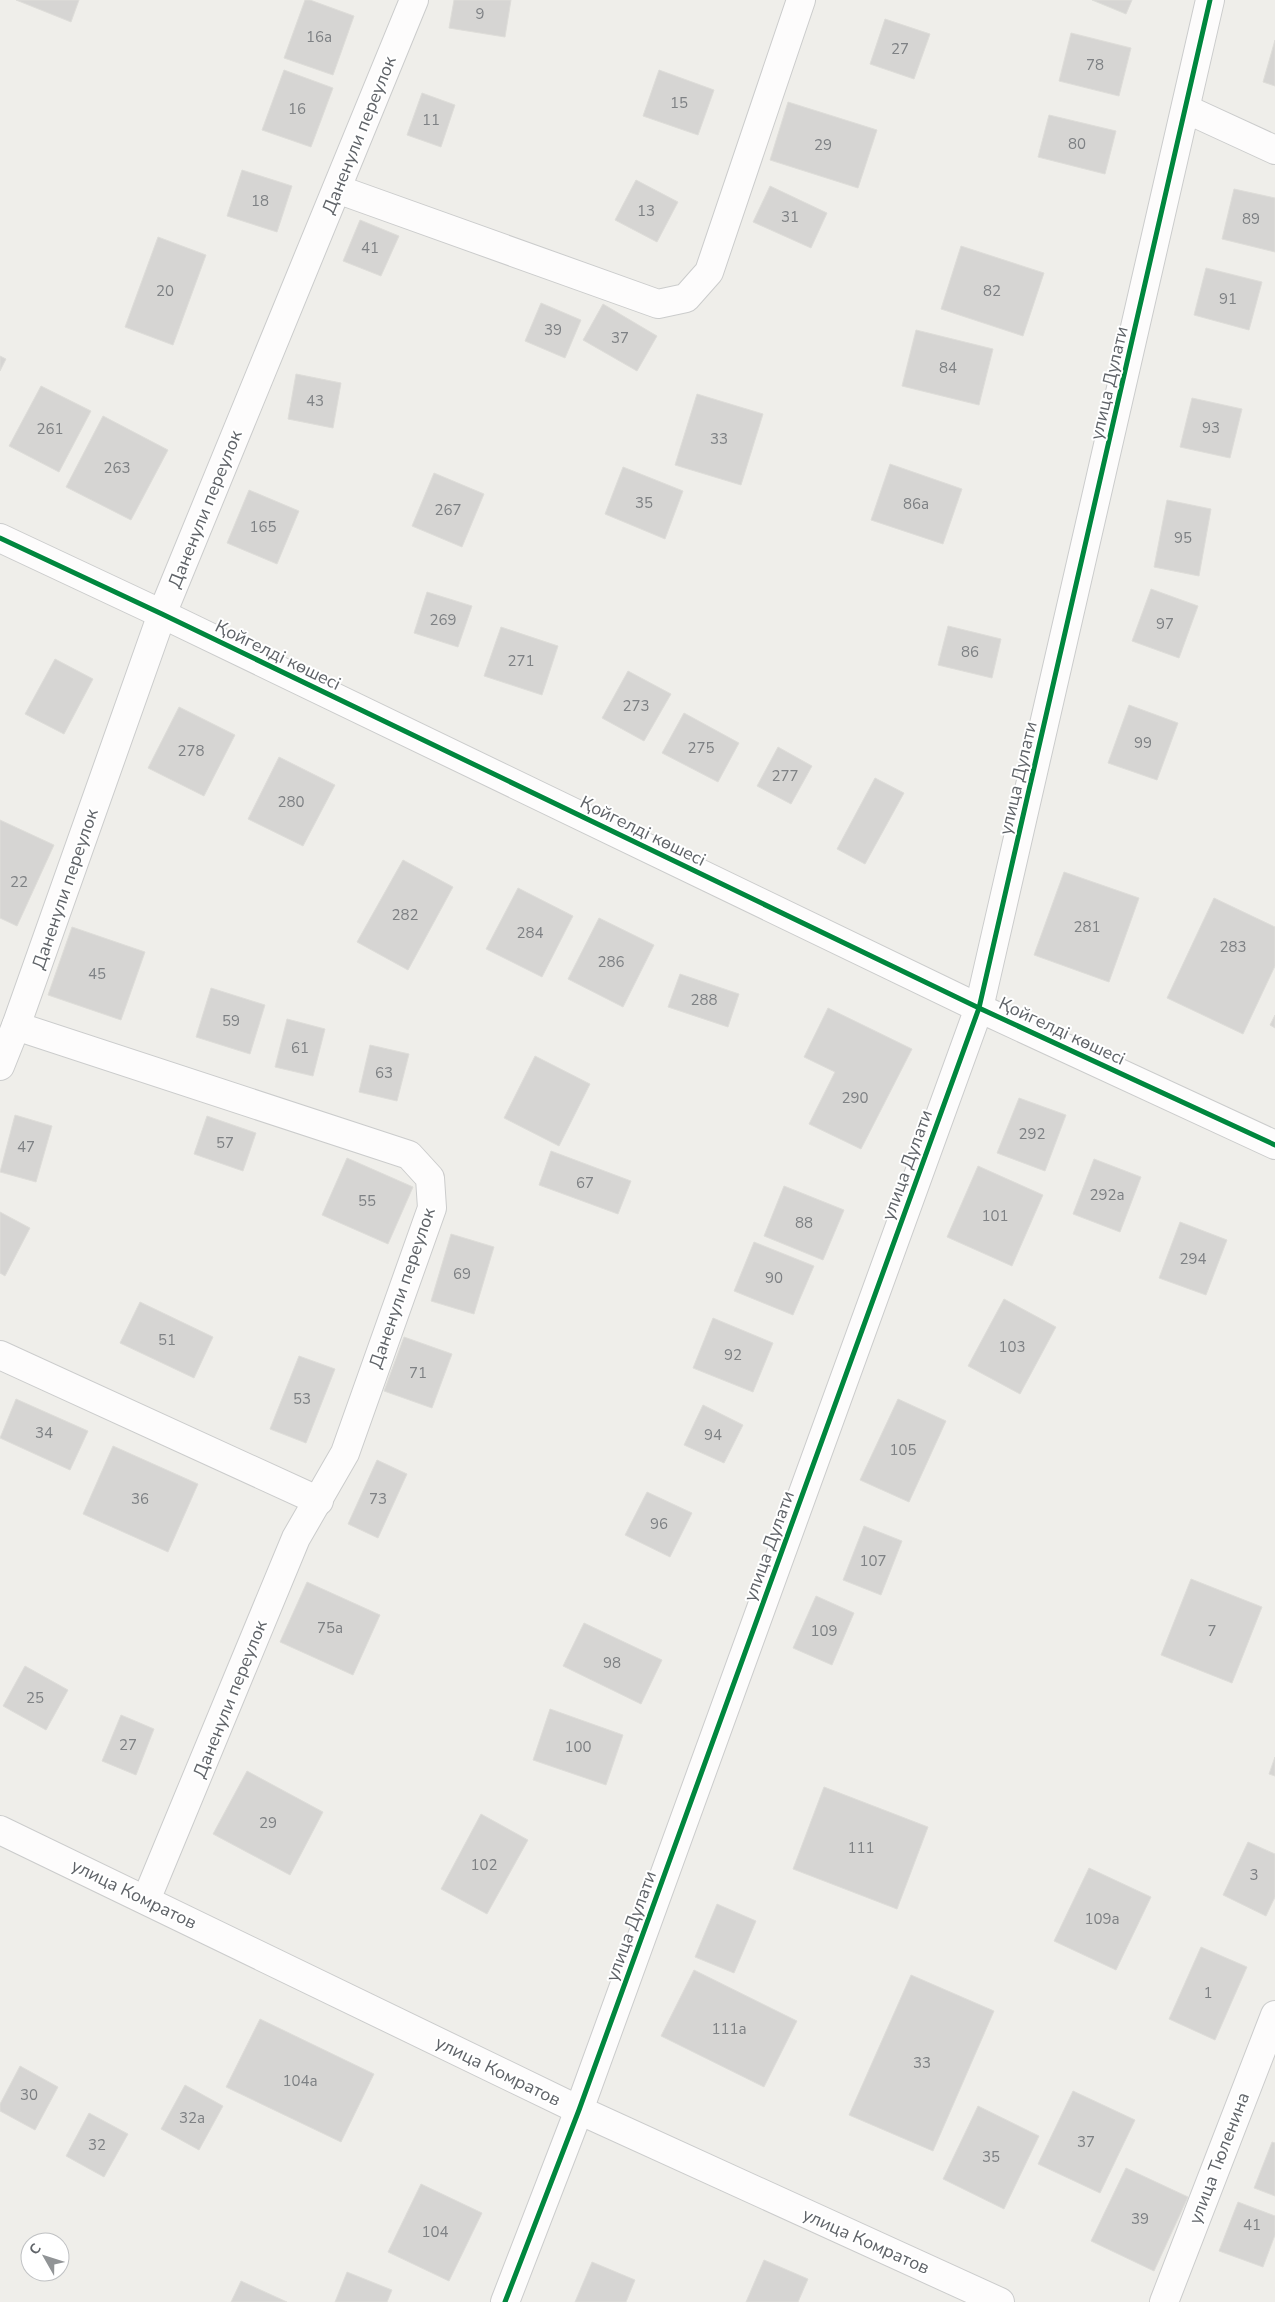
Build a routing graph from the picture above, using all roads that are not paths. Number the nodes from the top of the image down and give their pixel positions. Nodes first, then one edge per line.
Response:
1 (414, 0) edge
2 (801, 0) edge
3 (1210, 0) edge
4 (1186, 109) junction
5 (1275, 150) edge
6 (337, 190) junction
7 (0, 538) edge
8 (162, 614) junction
9 (979, 1008) junction
10 (16, 1026) junction
11 (0, 1066) edge
12 (1275, 1145) edge
13 (0, 1355) edge
14 (319, 1501) junction
15 (0, 1830) edge
16 (146, 1900) junction
17 (1275, 2015) edge
18 (579, 2110) junction
19 (505, 2302) edge
20 (1000, 2302) edge
21 (1164, 2302) edge

1 - 6 street, Даненули переулок
2 - 6 street
3 - 4 street, улица Дулати
4 - 5 street
4 - 9 street, улица Дулати
6 - 8 street, Даненули переулок
7 - 8 street, Қойгелді көшесі
8 - 9 street, Қойгелді көшесі
8 - 10 street, Даненули переулок
9 - 12 street, Қойгелді көшесі
9 - 18 street, улица Дулати
10 - 11 street, Даненули переулок
10 - 14 street, Даненули переулок
13 - 14 street
14 - 16 street, Даненули переулок
15 - 16 street, улица Комратов
16 - 18 street, улица Комратов
17 - 21 street, улица Тюленина
18 - 19 street, улица Дулати
18 - 20 street, улица Комратов

